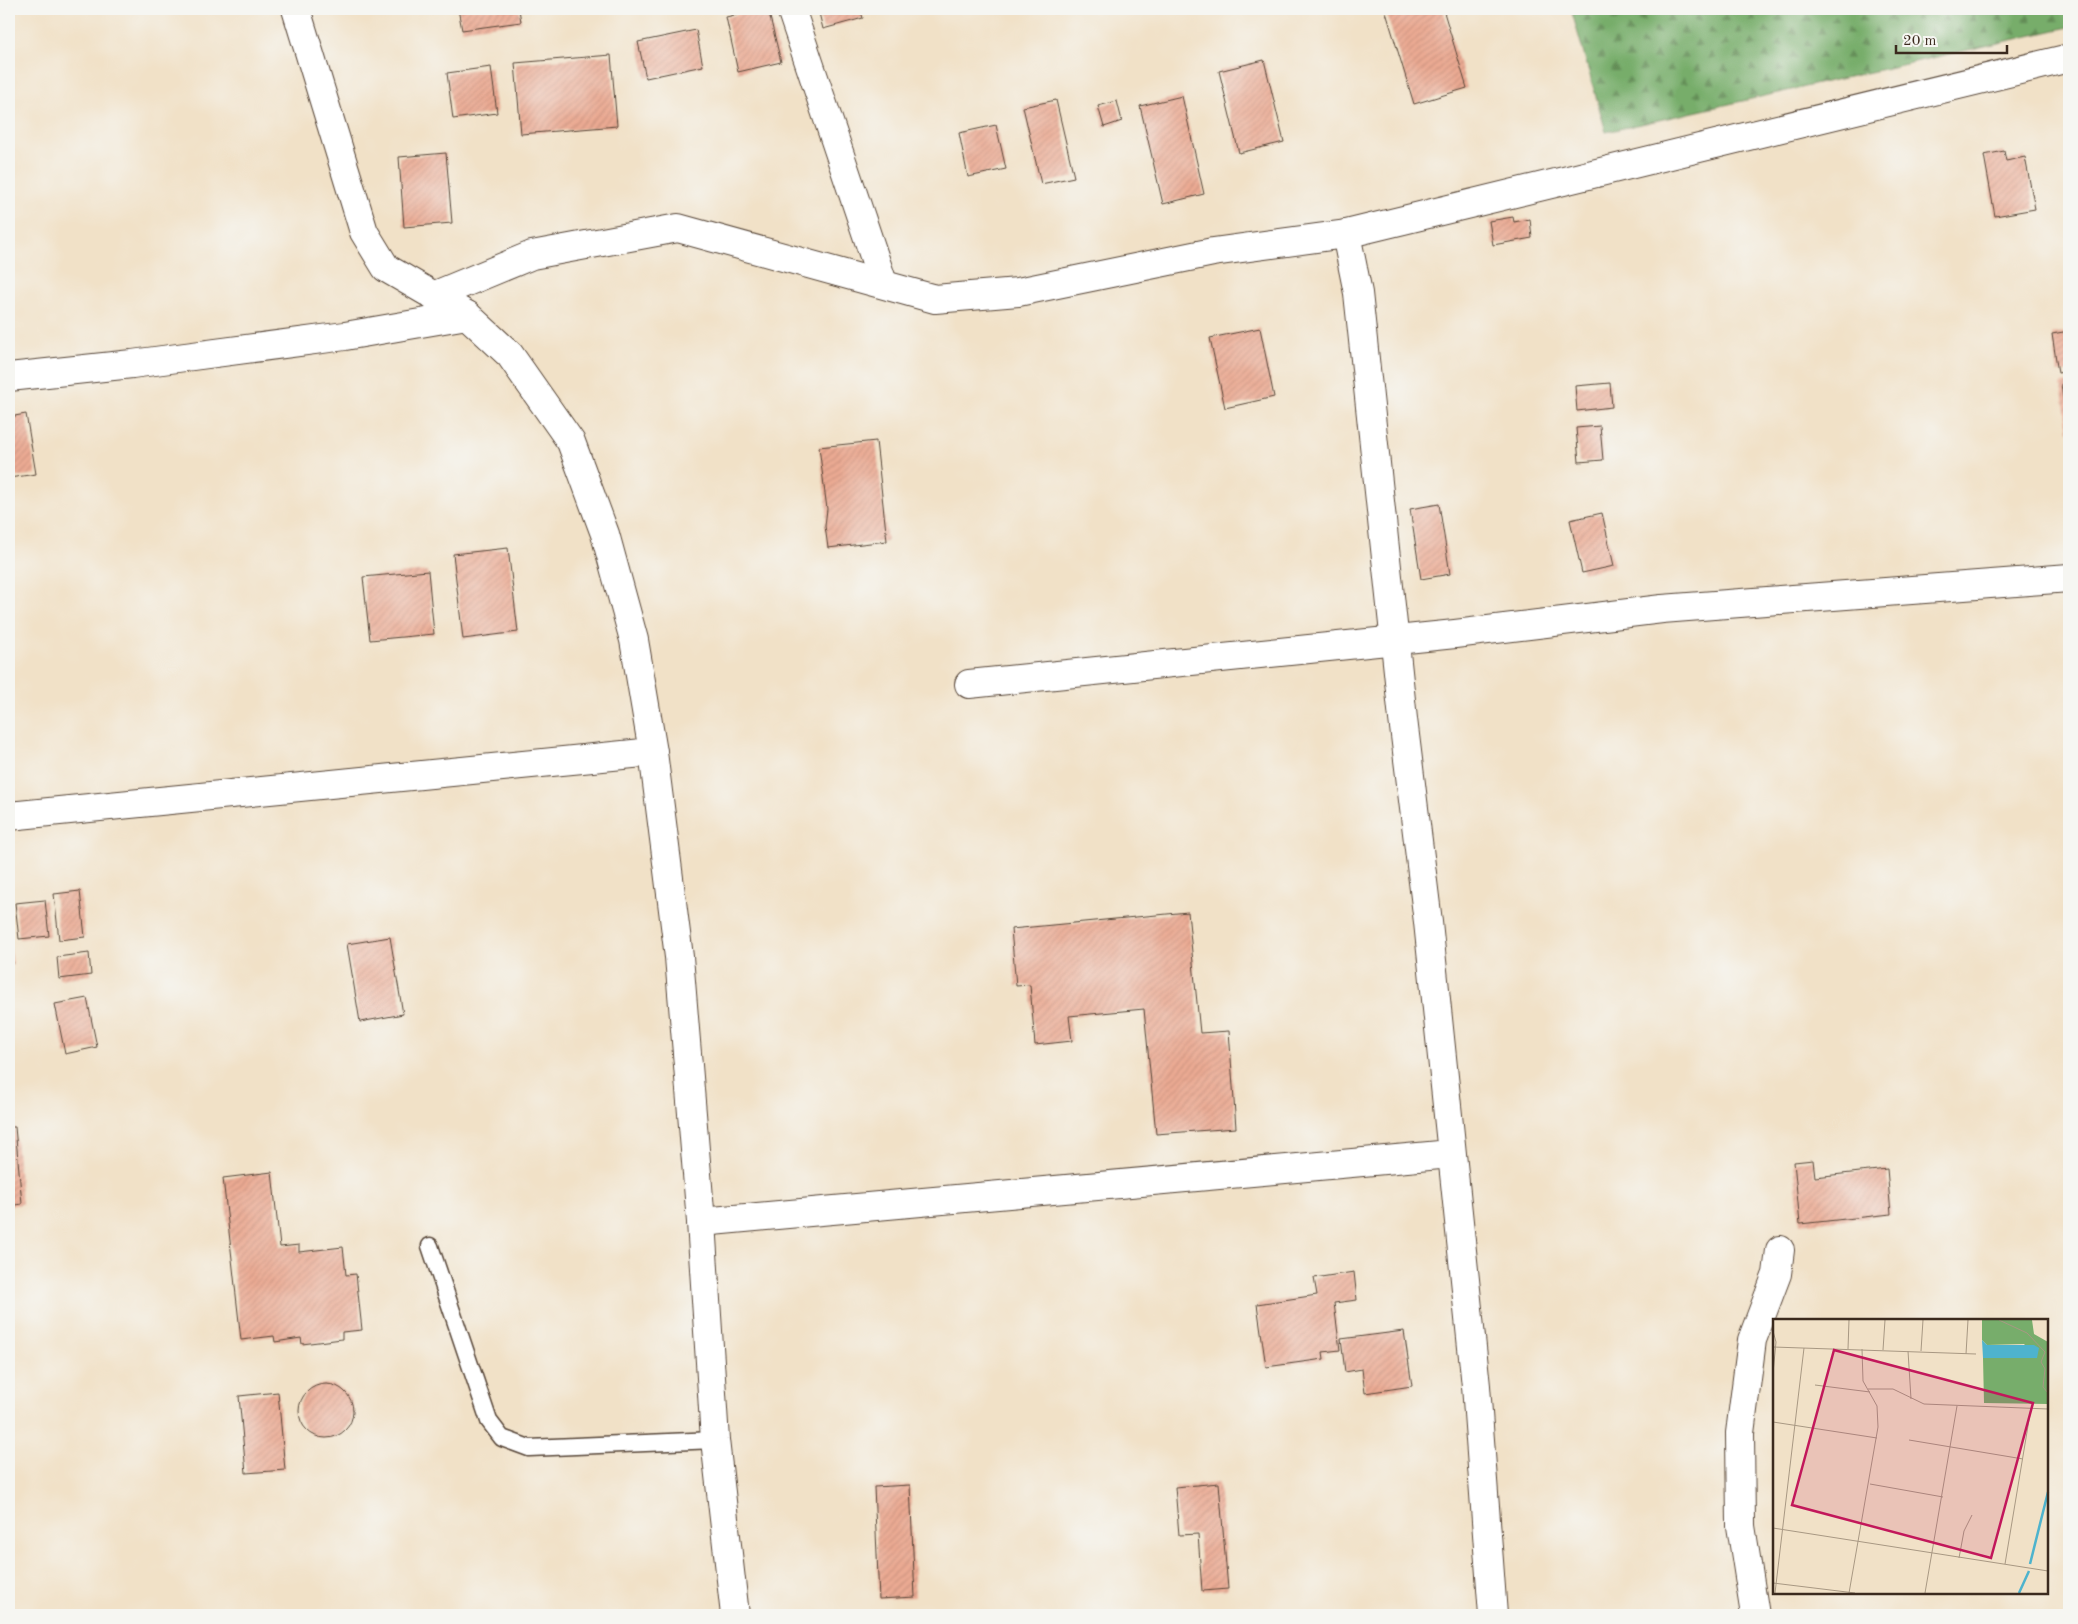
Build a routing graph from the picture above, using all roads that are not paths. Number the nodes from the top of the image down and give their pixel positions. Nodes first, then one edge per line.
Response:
1 (296, 9) edge
2 (791, 9) edge
3 (2069, 58) edge
4 (1346, 234) junction
5 (883, 283) junction
6 (433, 296) junction
7 (467, 315) junction
8 (9, 376) edge
9 (2069, 578) edge
10 (1394, 639) junction
11 (968, 684) dead end
12 (653, 752) junction
13 (9, 816) edge
14 (1451, 1154) junction
15 (701, 1222) junction
16 (430, 1246) dead end
17 (1780, 1250) dead end
18 (715, 1440) junction
19 (735, 1615) edge
20 (1493, 1615) edge
21 (1755, 1615) edge

1 - 6 street
2 - 5 street
3 - 4 street
4 - 5 street
4 - 10 street
5 - 6 street
6 - 7 street
7 - 8 street
7 - 12 street
9 - 10 street
10 - 11 street
10 - 14 street
12 - 13 street
12 - 15 street
14 - 15 street
14 - 20 street
15 - 18 street
16 - 18 lane
17 - 21 street
18 - 19 street

